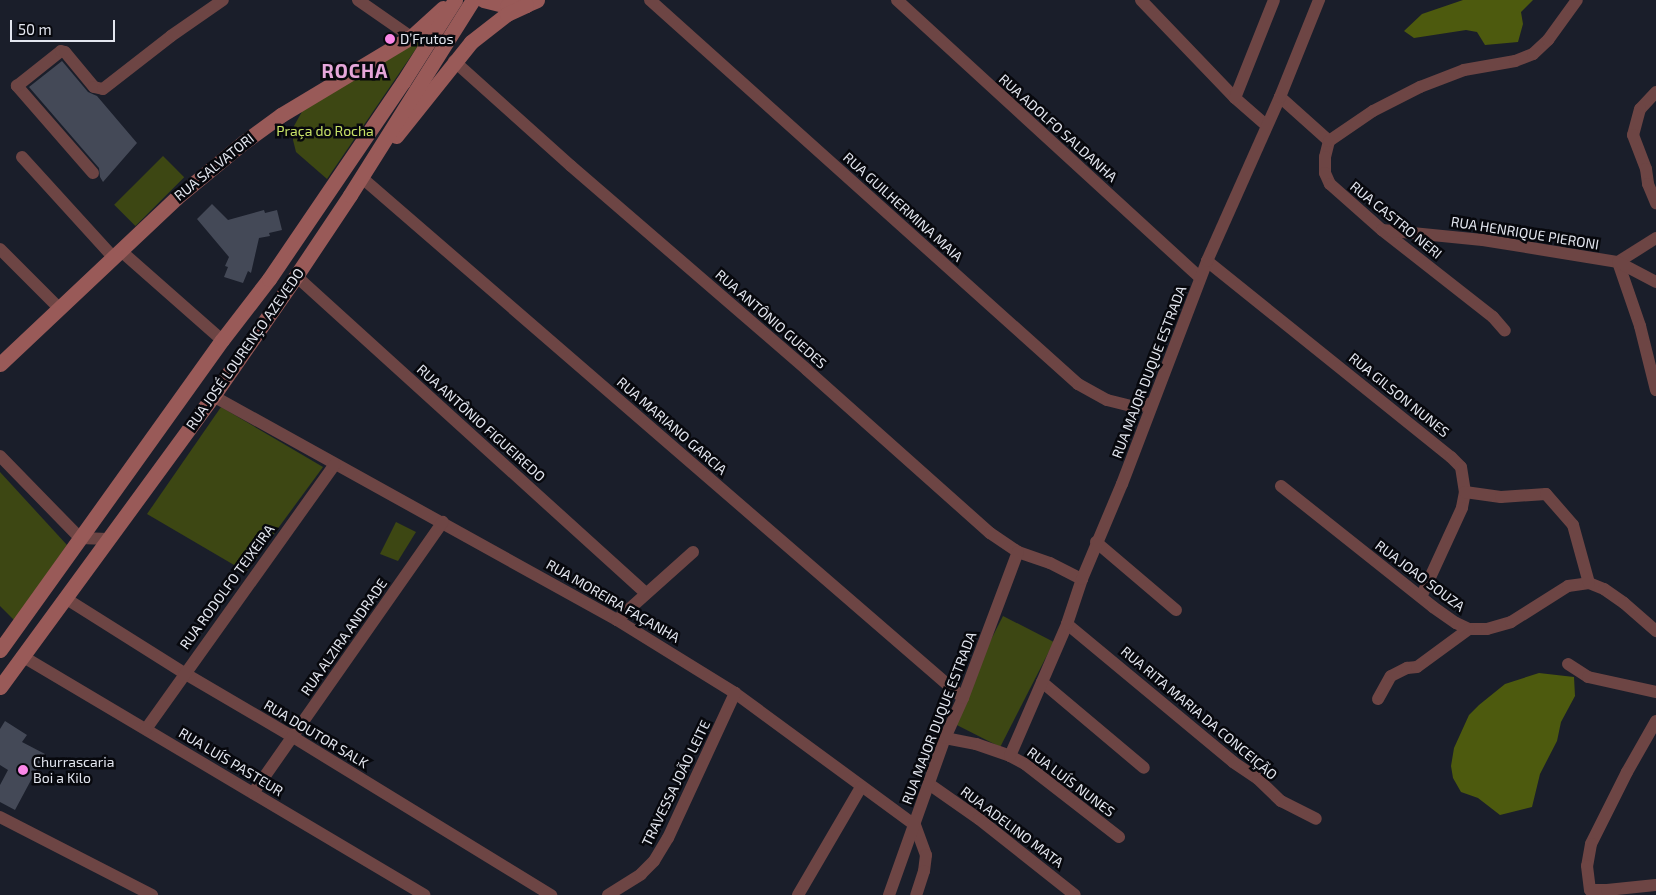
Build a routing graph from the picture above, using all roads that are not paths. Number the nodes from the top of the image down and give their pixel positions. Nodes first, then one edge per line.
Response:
1 (224, 0) edge
2 (358, 0) edge
3 (451, 0) edge
4 (455, 0) edge
5 (473, 0) edge
6 (483, 0) edge
7 (650, 0) edge
8 (897, 0) edge
9 (1141, 0) edge
10 (1274, 0) edge
11 (1319, 0) edge
12 (1576, 0) edge
13 (531, 3) edge
14 (411, 37) junction
15 (454, 61) junction
16 (1656, 92) edge
17 (1280, 97) junction
18 (1235, 98) junction
19 (1266, 125) junction
20 (1329, 141) junction
21 (22, 157) dead end
22 (369, 164) junction
23 (94, 173) dead end
24 (361, 177) junction
25 (1656, 203) edge
26 (1382, 230) junction
27 (1656, 238) edge
28 (0, 250) edge
29 (117, 254) junction
30 (1207, 260) junction
31 (1618, 262) junction
32 (296, 276) junction
33 (1200, 278) junction
34 (1656, 282) edge
35 (59, 308) junction
36 (1505, 332) dead end
37 (222, 340) junction
38 (1, 362) edge
39 (1656, 390) edge
40 (213, 396) junction
41 (1152, 404) junction
42 (0, 456) edge
43 (335, 464) junction
44 (1281, 486) dead end
45 (1465, 492) junction
46 (443, 522) junction
47 (80, 538) junction
48 (108, 539) junction
49 (1096, 542) junction
50 (693, 552) dead end
51 (1018, 552) junction
52 (1082, 579) junction
53 (1589, 583) junction
54 (646, 592) junction
55 (1421, 597) junction
56 (65, 598) junction
57 (1176, 610) dead end
58 (617, 620) junction
59 (1067, 624) junction
60 (1470, 629) junction
61 (1656, 631) edge
62 (0, 650) edge
63 (22, 656) junction
64 (1568, 664) dead end
65 (184, 673) junction
66 (1042, 682) junction
67 (0, 687) edge
68 (1656, 692) edge
69 (735, 693) junction
70 (963, 698) junction
71 (1378, 699) dead end
72 (1656, 721) edge
73 (146, 729) junction
74 (293, 736) junction
75 (946, 738) junction
76 (1010, 756) junction
77 (1144, 768) dead end
78 (929, 784) junction
79 (861, 788) junction
80 (254, 793) junction
81 (0, 817) edge
82 (1316, 818) dead end
83 (915, 825) junction
84 (1118, 837) dead end
85 (1656, 885) edge
86 (136, 891) edge
87 (1590, 892) edge
88 (152, 895) edge
89 (424, 895) edge
90 (551, 895) edge
91 (608, 895) edge
92 (798, 895) edge
93 (889, 895) edge
94 (916, 895) edge
95 (1075, 895) edge

1 - 23 street
2 - 14 street
3 - 14 main road, RUA SALVATORI
4 - 37 main road, RUA JOSÉ LOURENÇO AZEVEDO
5 - 22 main road, RUA JOSÉ LOURENÇO AZEVEDO
6 - 13 main road
7 - 41 street, RUA GUILHERMINA MAIA
8 - 33 street, RUA ADOLFO SALDANHA
9 - 18 street
10 - 18 street
11 - 17 street, RUA MAJOR DUQUE ESTRADA
12 - 20 street
13 - 15 main road
14 - 29 main road, RUA SALVATORI
15 - 22 main road
15 - 51 street, RUA ANTÔNIO GUEDES
16 - 25 street
17 - 19 street, RUA MAJOR DUQUE ESTRADA
17 - 20 street
18 - 19 street
19 - 30 street, RUA MAJOR DUQUE ESTRADA
20 - 26 street, RUA CASTRO NERI
21 - 29 street
22 - 24 main road, RUA JOSÉ LOURENÇO AZEVEDO
24 - 32 main road, RUA JOSÉ LOURENÇO AZEVEDO
24 - 70 street, RUA MARIANO GARCIA
26 - 31 street, RUA HENRIQUE PIERONI
26 - 36 street, RUA CASTRO NERI
27 - 31 street
28 - 35 street
29 - 35 main road, RUA SALVATORI
29 - 37 street
30 - 33 street, RUA MAJOR DUQUE ESTRADA
30 - 45 street, RUA GILSON NUNES
31 - 34 street, RUA HENRIQUE PIERONI
31 - 39 street
32 - 40 main road, RUA JOSÉ LOURENÇO AZEVEDO
32 - 54 street, RUA ANTÔNIO FIGUEIREDO
33 - 41 street, RUA MAJOR DUQUE ESTRADA
35 - 38 main road, RUA SALVATORI
37 - 47 main road, RUA JOSÉ LOURENÇO AZEVEDO
40 - 43 street, RUA MOREIRA FAÇANHA
40 - 48 main road, RUA JOSÉ LOURENÇO AZEVEDO
41 - 49 street, RUA MAJOR DUQUE ESTRADA
42 - 47 street
43 - 46 street, RUA MOREIRA FAÇANHA
43 - 65 street, RUA RODOLFO TEIXEIRA
44 - 55 street, RUA JOAO SOUZA
45 - 53 street
45 - 55 street, RUA GILSON NUNES
46 - 58 street, RUA MOREIRA FAÇANHA
46 - 74 street, RUA ALZIRA ANDRADE
47 - 48 street
47 - 62 main road, RUA JOSÉ LOURENÇO AZEVEDO
48 - 56 main road, RUA JOSÉ LOURENÇO AZEVEDO
49 - 52 street, RUA MAJOR DUQUE ESTRADA
49 - 57 street
50 - 54 street
51 - 52 street, RUA ANTÔNIO GUEDES
51 - 70 street, RUA MAJOR DUQUE ESTRADA
52 - 59 street, RUA MAJOR DUQUE ESTRADA
53 - 60 street, RUA JOAO SOUZA
53 - 61 street
54 - 58 street
55 - 60 street, RUA JOAO SOUZA
56 - 63 main road, RUA JOSÉ LOURENÇO AZEVEDO
56 - 65 street, RUA DOUTOR SALK
58 - 69 street, RUA MOREIRA FAÇANHA
59 - 66 street, RUA MAJOR DUQUE ESTRADA
59 - 82 street, RUA RITA MARIA DA CONCEIÇÃO
60 - 71 street
63 - 67 main road, RUA JOSÉ LOURENÇO AZEVEDO
63 - 73 street, RUA LUÍS PASTEUR
64 - 68 street
65 - 73 street, RUA RODOLFO TEIXEIRA
65 - 74 street, RUA DOUTOR SALK
66 - 76 street, RUA MAJOR DUQUE ESTRADA
66 - 77 street
69 - 79 street, RUA MOREIRA FAÇANHA
69 - 91 street, TRAVESSA JOÃO LEITE
70 - 75 street, RUA MAJOR DUQUE ESTRADA
72 - 87 street
73 - 80 street, RUA LUÍS PASTEUR
74 - 80 street, RUA ALZIRA ANDRADE
74 - 90 street, RUA DOUTOR SALK
75 - 76 street, RUA LUÍS NUNES
75 - 78 street, RUA MAJOR DUQUE ESTRADA
76 - 84 street, RUA LUÍS NUNES
78 - 83 street, RUA MAJOR DUQUE ESTRADA
78 - 95 street, RUA ADELINO MATA
79 - 83 street, RUA MOREIRA FAÇANHA
79 - 92 street
80 - 89 street, RUA LUÍS PASTEUR
81 - 86 street
83 - 93 street, RUA MAJOR DUQUE ESTRADA
83 - 94 street
85 - 87 street
86 - 88 street

